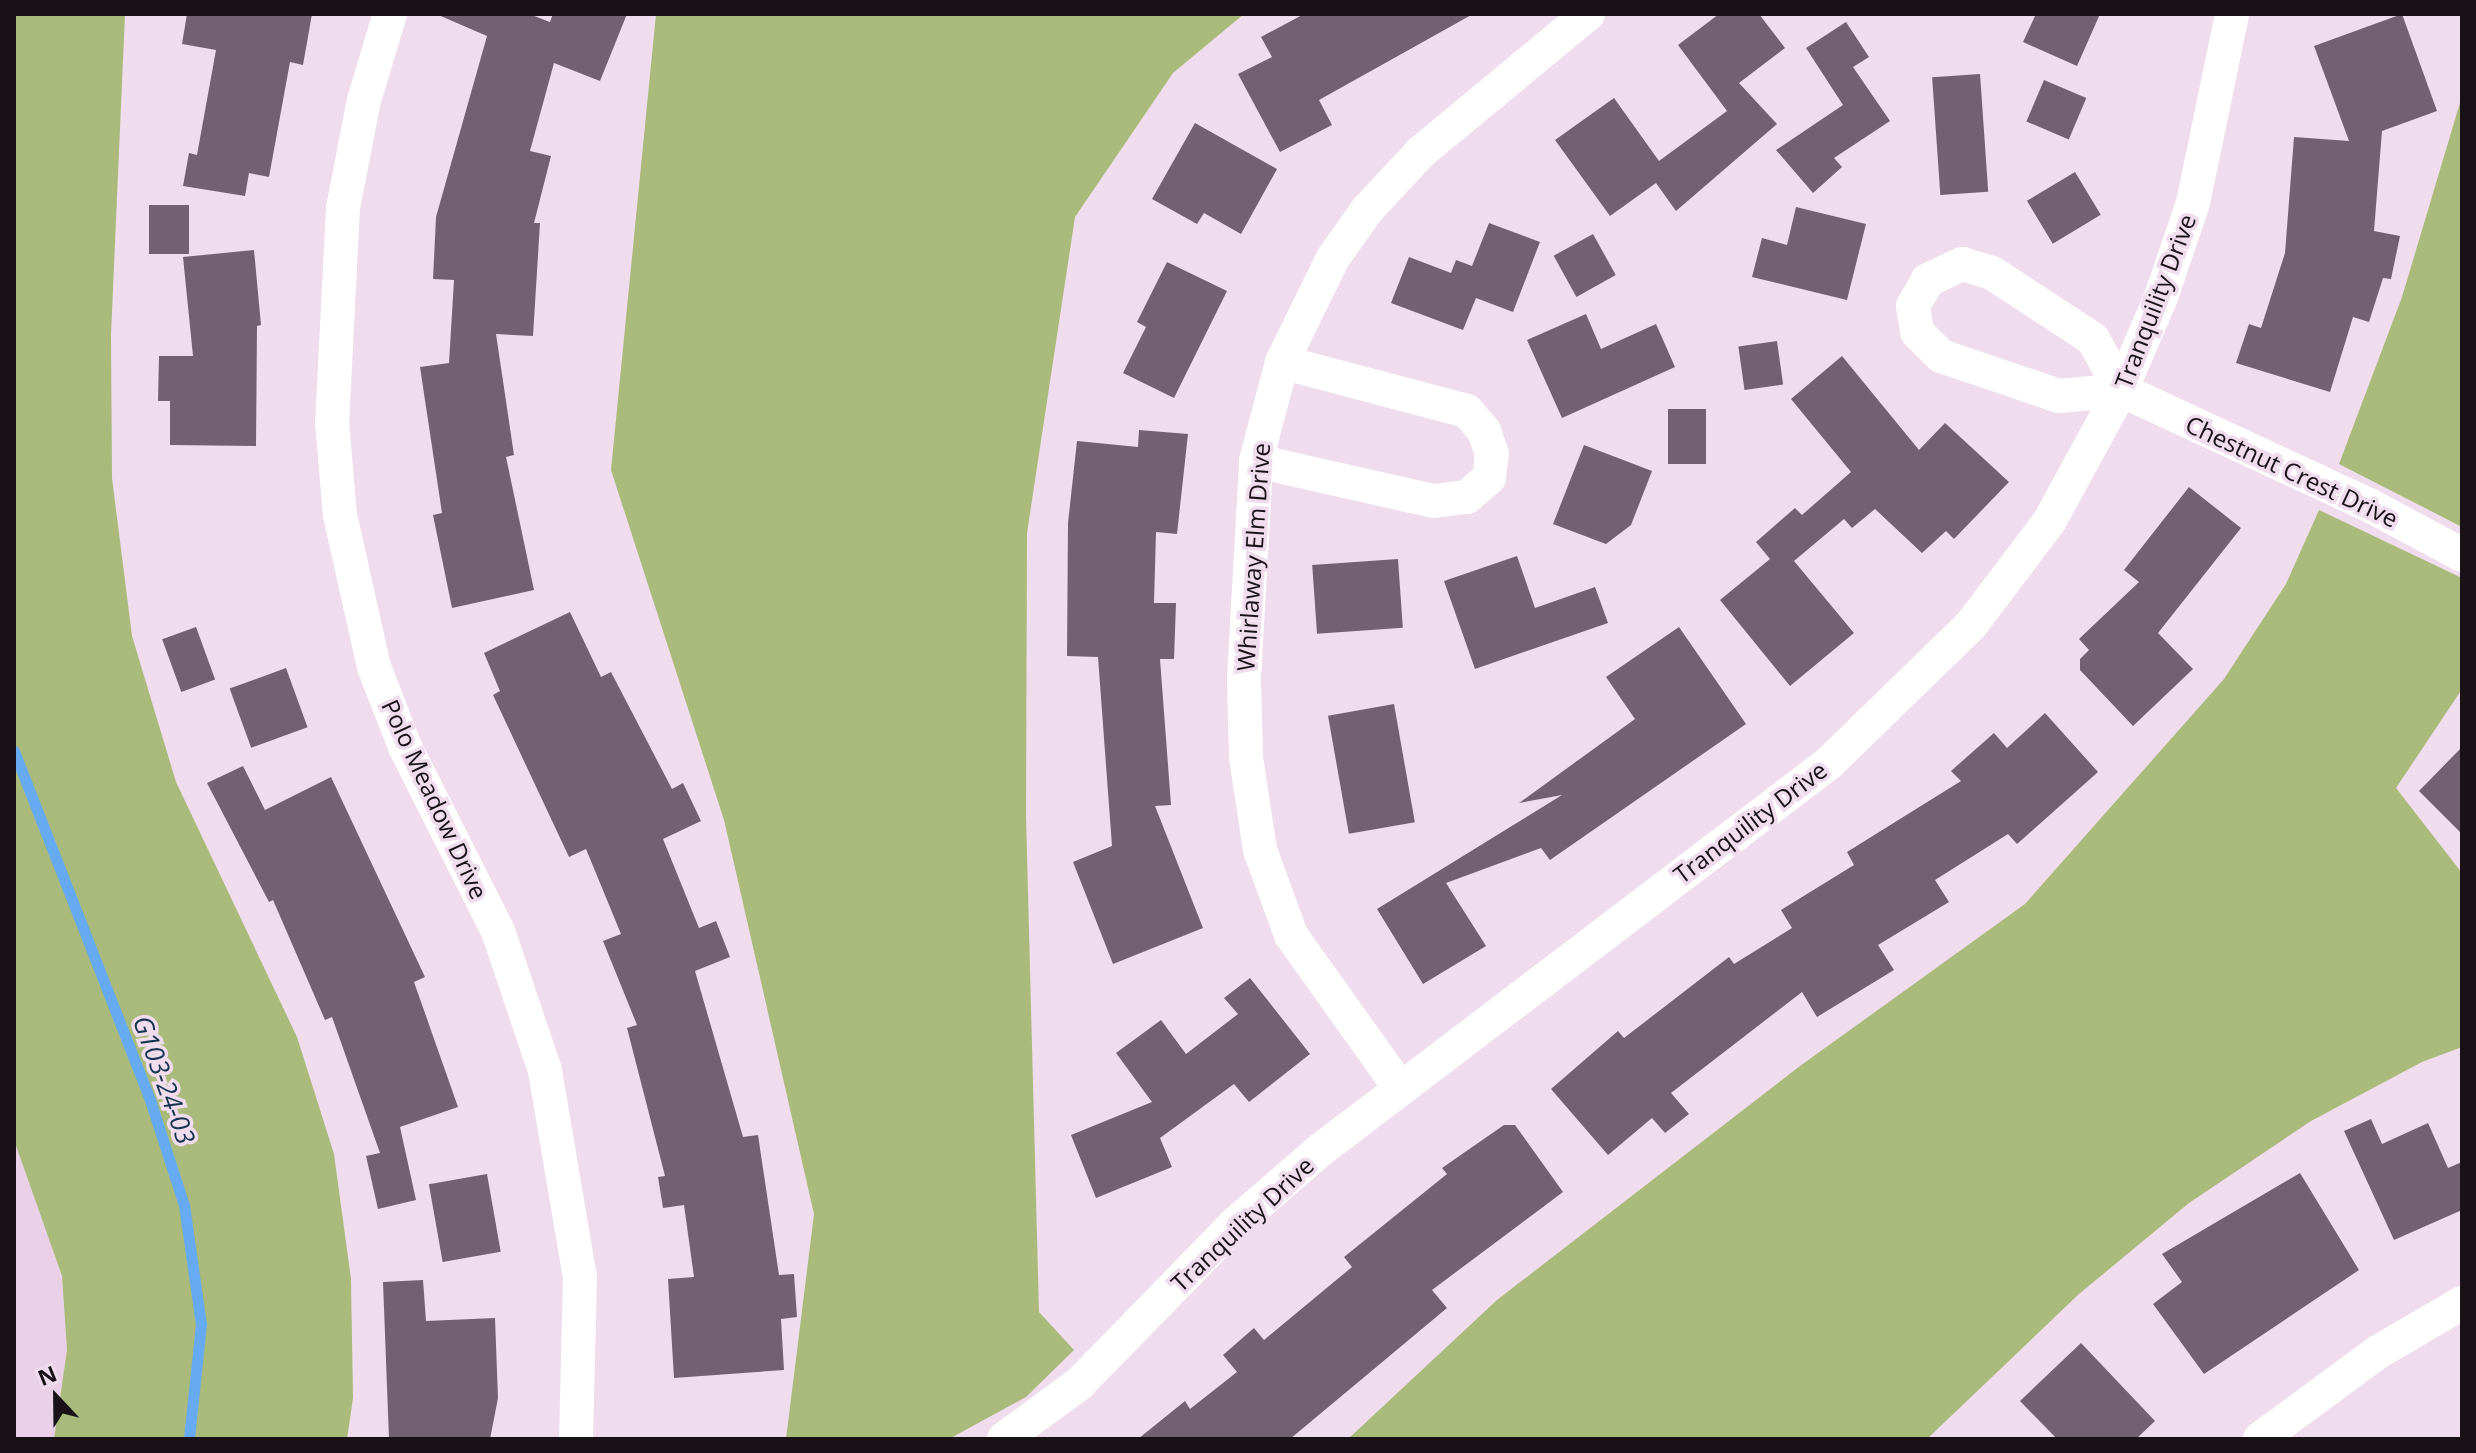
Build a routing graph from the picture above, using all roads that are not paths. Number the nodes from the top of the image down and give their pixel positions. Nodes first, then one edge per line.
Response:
1 (390, 14) edge
2 (1588, 14) edge
3 (2232, 14) edge
4 (1282, 362) junction
5 (2121, 390) junction
6 (1256, 461) junction
7 (2462, 555) edge
8 (1400, 1088) junction
9 (2462, 1303) edge
10 (576, 1439) edge
11 (1004, 1439) edge
12 (2260, 1439) edge

1 - 10 street, Polo Meadow Drive
2 - 4 street, Whirlaway Elm Drive
3 - 5 street, Tranquility Drive
4 - 6 street, Whirlaway Elm Drive
4 - 6 street
5 - 5 street
5 - 7 street, Chestnut Crest Drive
5 - 8 street, Tranquility Drive
6 - 8 street, Whirlaway Elm Drive
8 - 11 street, Tranquility Drive
9 - 12 street

